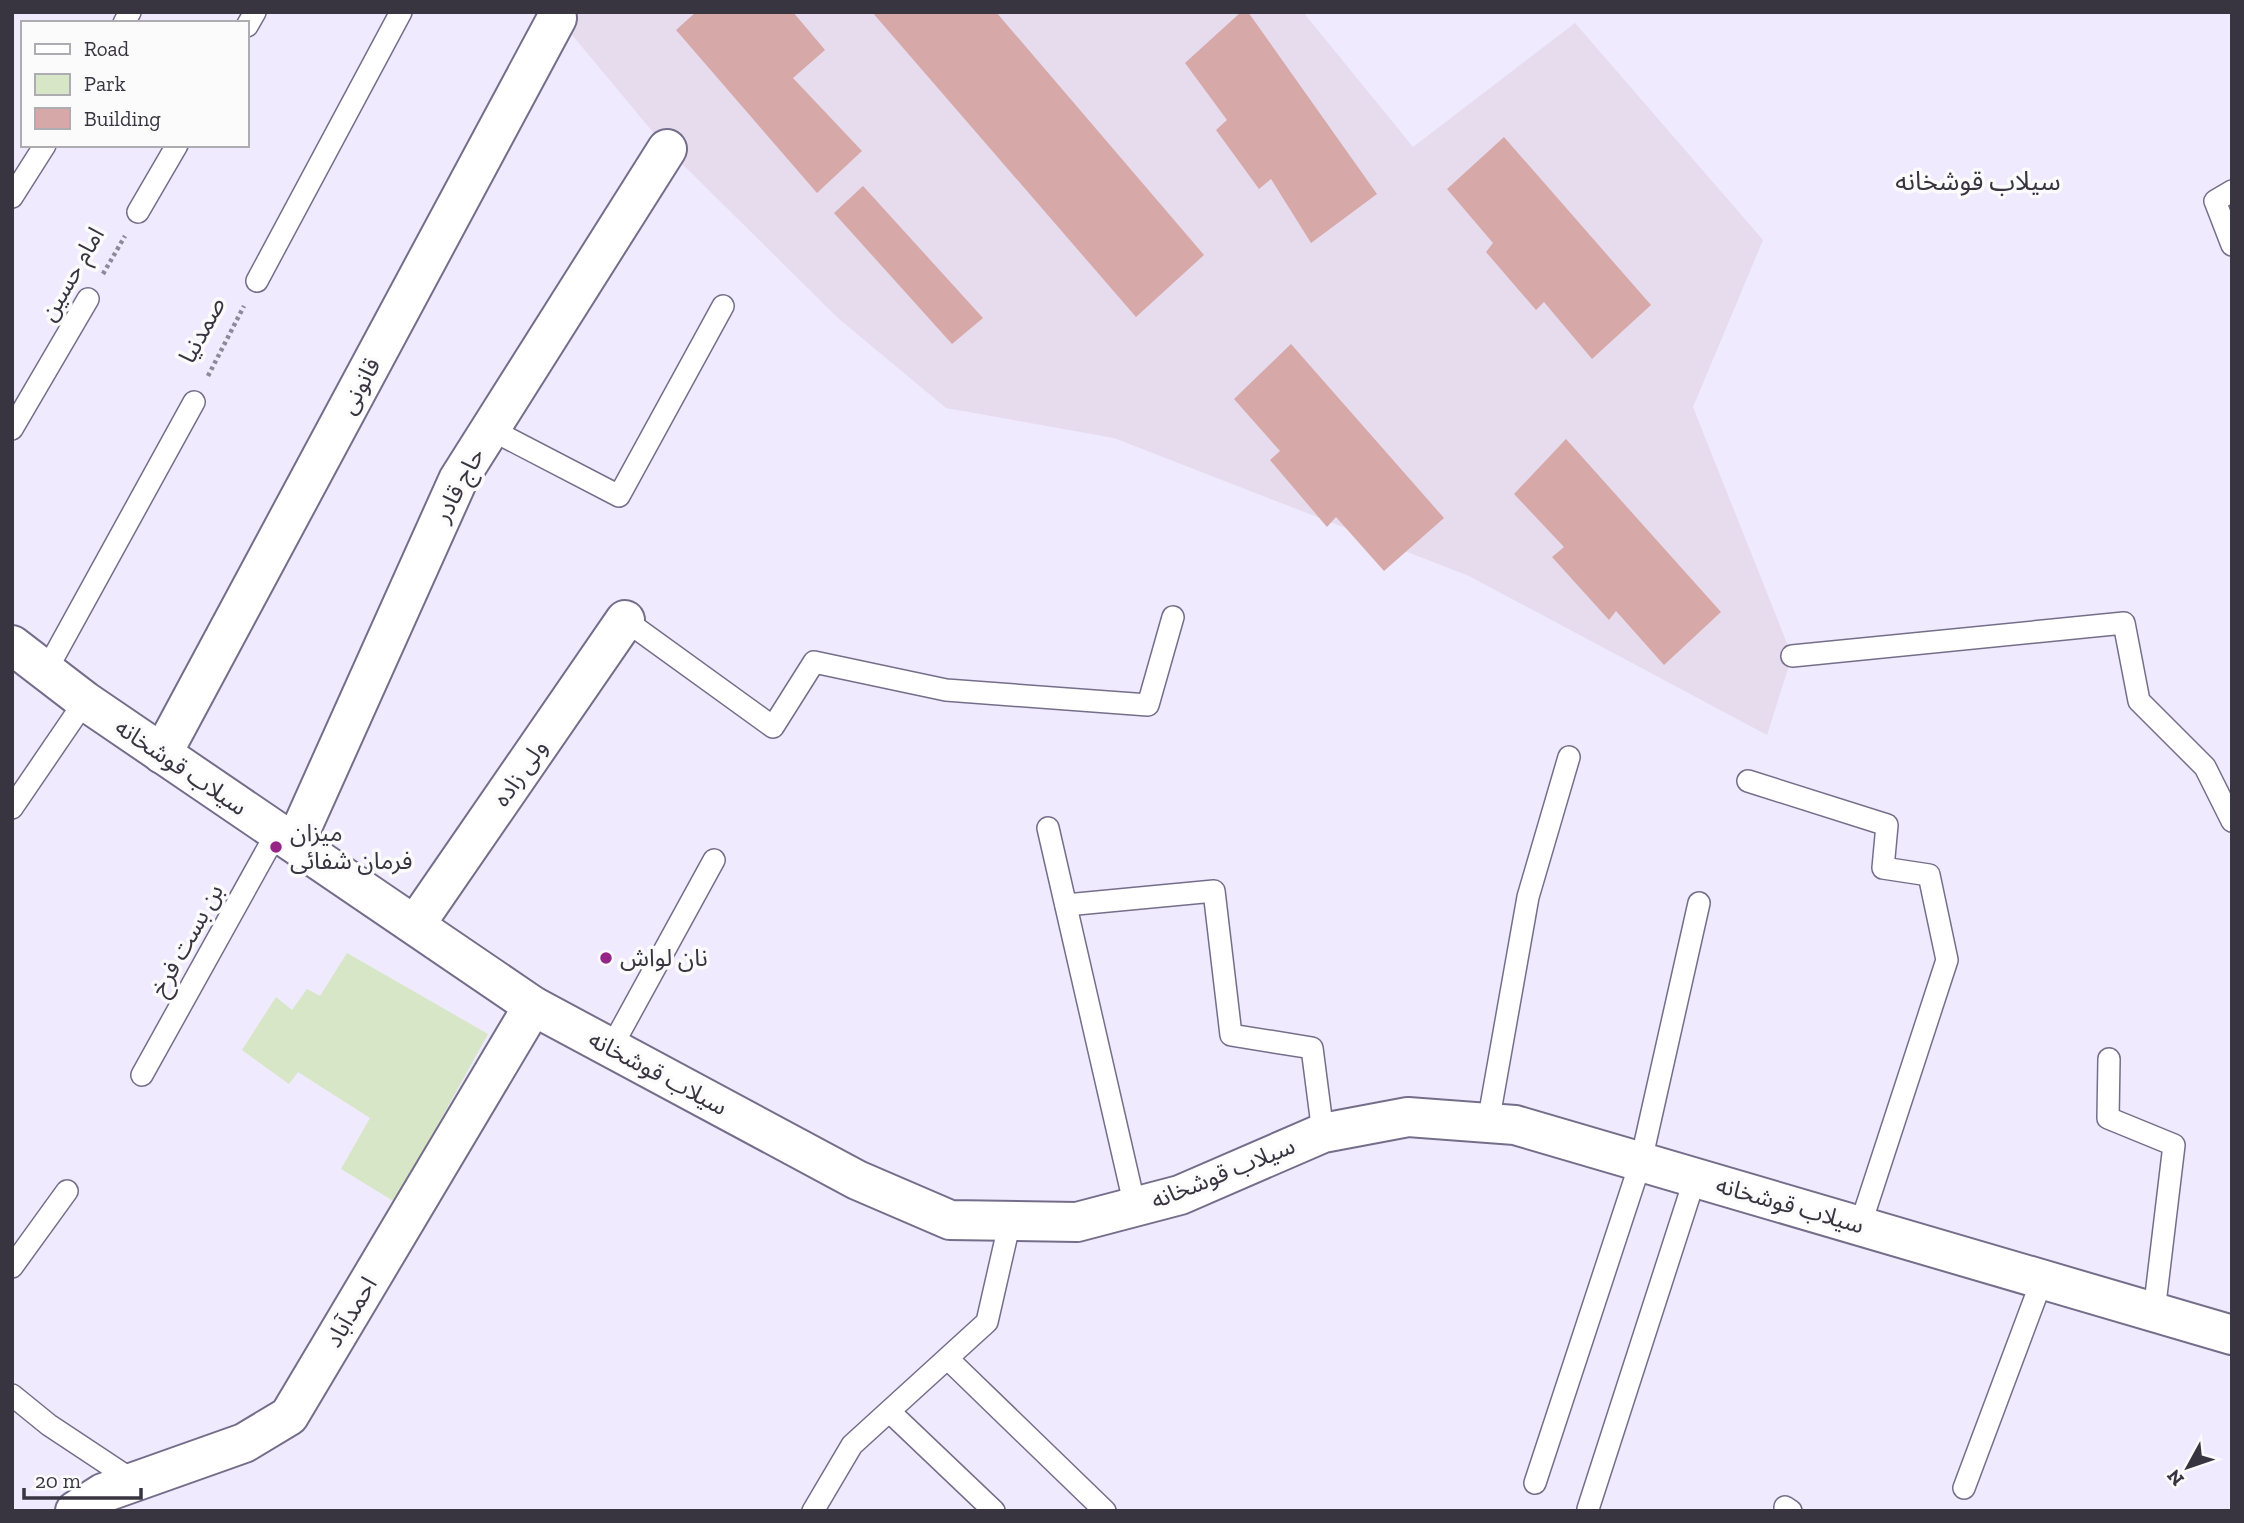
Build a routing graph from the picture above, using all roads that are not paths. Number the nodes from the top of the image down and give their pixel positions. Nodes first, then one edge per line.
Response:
1 (401, 12) edge
2 (557, 18) dead end
3 (44, 147) edge
4 (176, 147) edge
5 (667, 149) dead end
6 (2232, 191) edge
7 (12, 197) edge
8 (138, 212) road end
9 (2232, 245) edge
10 (257, 281) road end
11 (88, 299) road end
12 (723, 306) dead end
13 (194, 402) road end
14 (12, 429) edge
15 (490, 429) junction
16 (1173, 617) dead end
17 (625, 620) joint
18 (12, 645) edge
19 (1793, 656) dead end
20 (46, 671) junction
21 (85, 701) junction
22 (162, 754) junction
23 (1569, 757) dead end
24 (1748, 781) dead end
25 (12, 808) edge
26 (2232, 821) edge
27 (1048, 828) dead end
28 (286, 838) junction
29 (714, 860) dead end
30 (1699, 902) dead end
31 (1066, 905) junction
32 (415, 925) junction
33 (534, 1006) junction
34 (611, 1048) junction
35 (2109, 1059) dead end
36 (142, 1074) dead end
37 (1488, 1123) junction
38 (1323, 1133) junction
39 (1641, 1161) junction
40 (1695, 1178) junction
41 (67, 1191) dead end
42 (1135, 1207) junction
43 (1010, 1221) junction
44 (1860, 1226) junction
45 (12, 1266) edge
46 (2042, 1280) junction
47 (2154, 1312) junction
48 (2232, 1335) edge
49 (948, 1359) junction
50 (12, 1395) edge
51 (890, 1412) junction
52 (135, 1482) junction
53 (1535, 1483) dead end
54 (1964, 1488) dead end
55 (1588, 1509) dead end
56 (75, 1511) edge
57 (813, 1511) edge
58 (994, 1511) edge
59 (1105, 1511) edge

1 - 10 lane, صمدنیا
2 - 22 street, قانونی
3 - 7 lane
4 - 8 lane, امام حسین
5 - 15 street, حاج قادر
6 - 9 lane
11 - 14 lane, امام حسین
12 - 15 lane
13 - 20 lane, صمدنیا
15 - 28 street, حاج قادر
16 - 17 lane
17 - 32 street, ولی زاده
18 - 20 street, سیلاب قوشخانه
19 - 26 lane
20 - 21 street, سیلاب قوشخانه
21 - 22 street, سیلاب قوشخانه
21 - 25 lane
22 - 28 street, سیلاب قوشخانه
23 - 37 lane
24 - 44 lane
27 - 31 lane
28 - 32 street, سیلاب قوشخانه
28 - 36 lane, بن بست فرخ
29 - 34 lane
30 - 39 lane
31 - 38 lane
31 - 42 lane
32 - 33 street, سیلاب قوشخانه
33 - 34 street, سیلاب قوشخانه
33 - 52 street, احمدآباد
34 - 43 street, سیلاب قوشخانه
35 - 47 lane
37 - 38 street, سیلاب قوشخانه
37 - 39 street, سیلاب قوشخانه
38 - 42 street, سیلاب قوشخانه
39 - 40 street, سیلاب قوشخانه
39 - 53 lane
40 - 44 street, سیلاب قوشخانه
40 - 55 lane
41 - 45 lane
42 - 43 street, سیلاب قوشخانه
43 - 49 lane
44 - 46 street, سیلاب قوشخانه
46 - 47 street, سیلاب قوشخانه
46 - 54 lane
47 - 48 street, سیلاب قوشخانه
49 - 51 lane
49 - 59 lane
50 - 52 lane
51 - 57 lane
51 - 58 lane
52 - 56 street, احمدآباد

